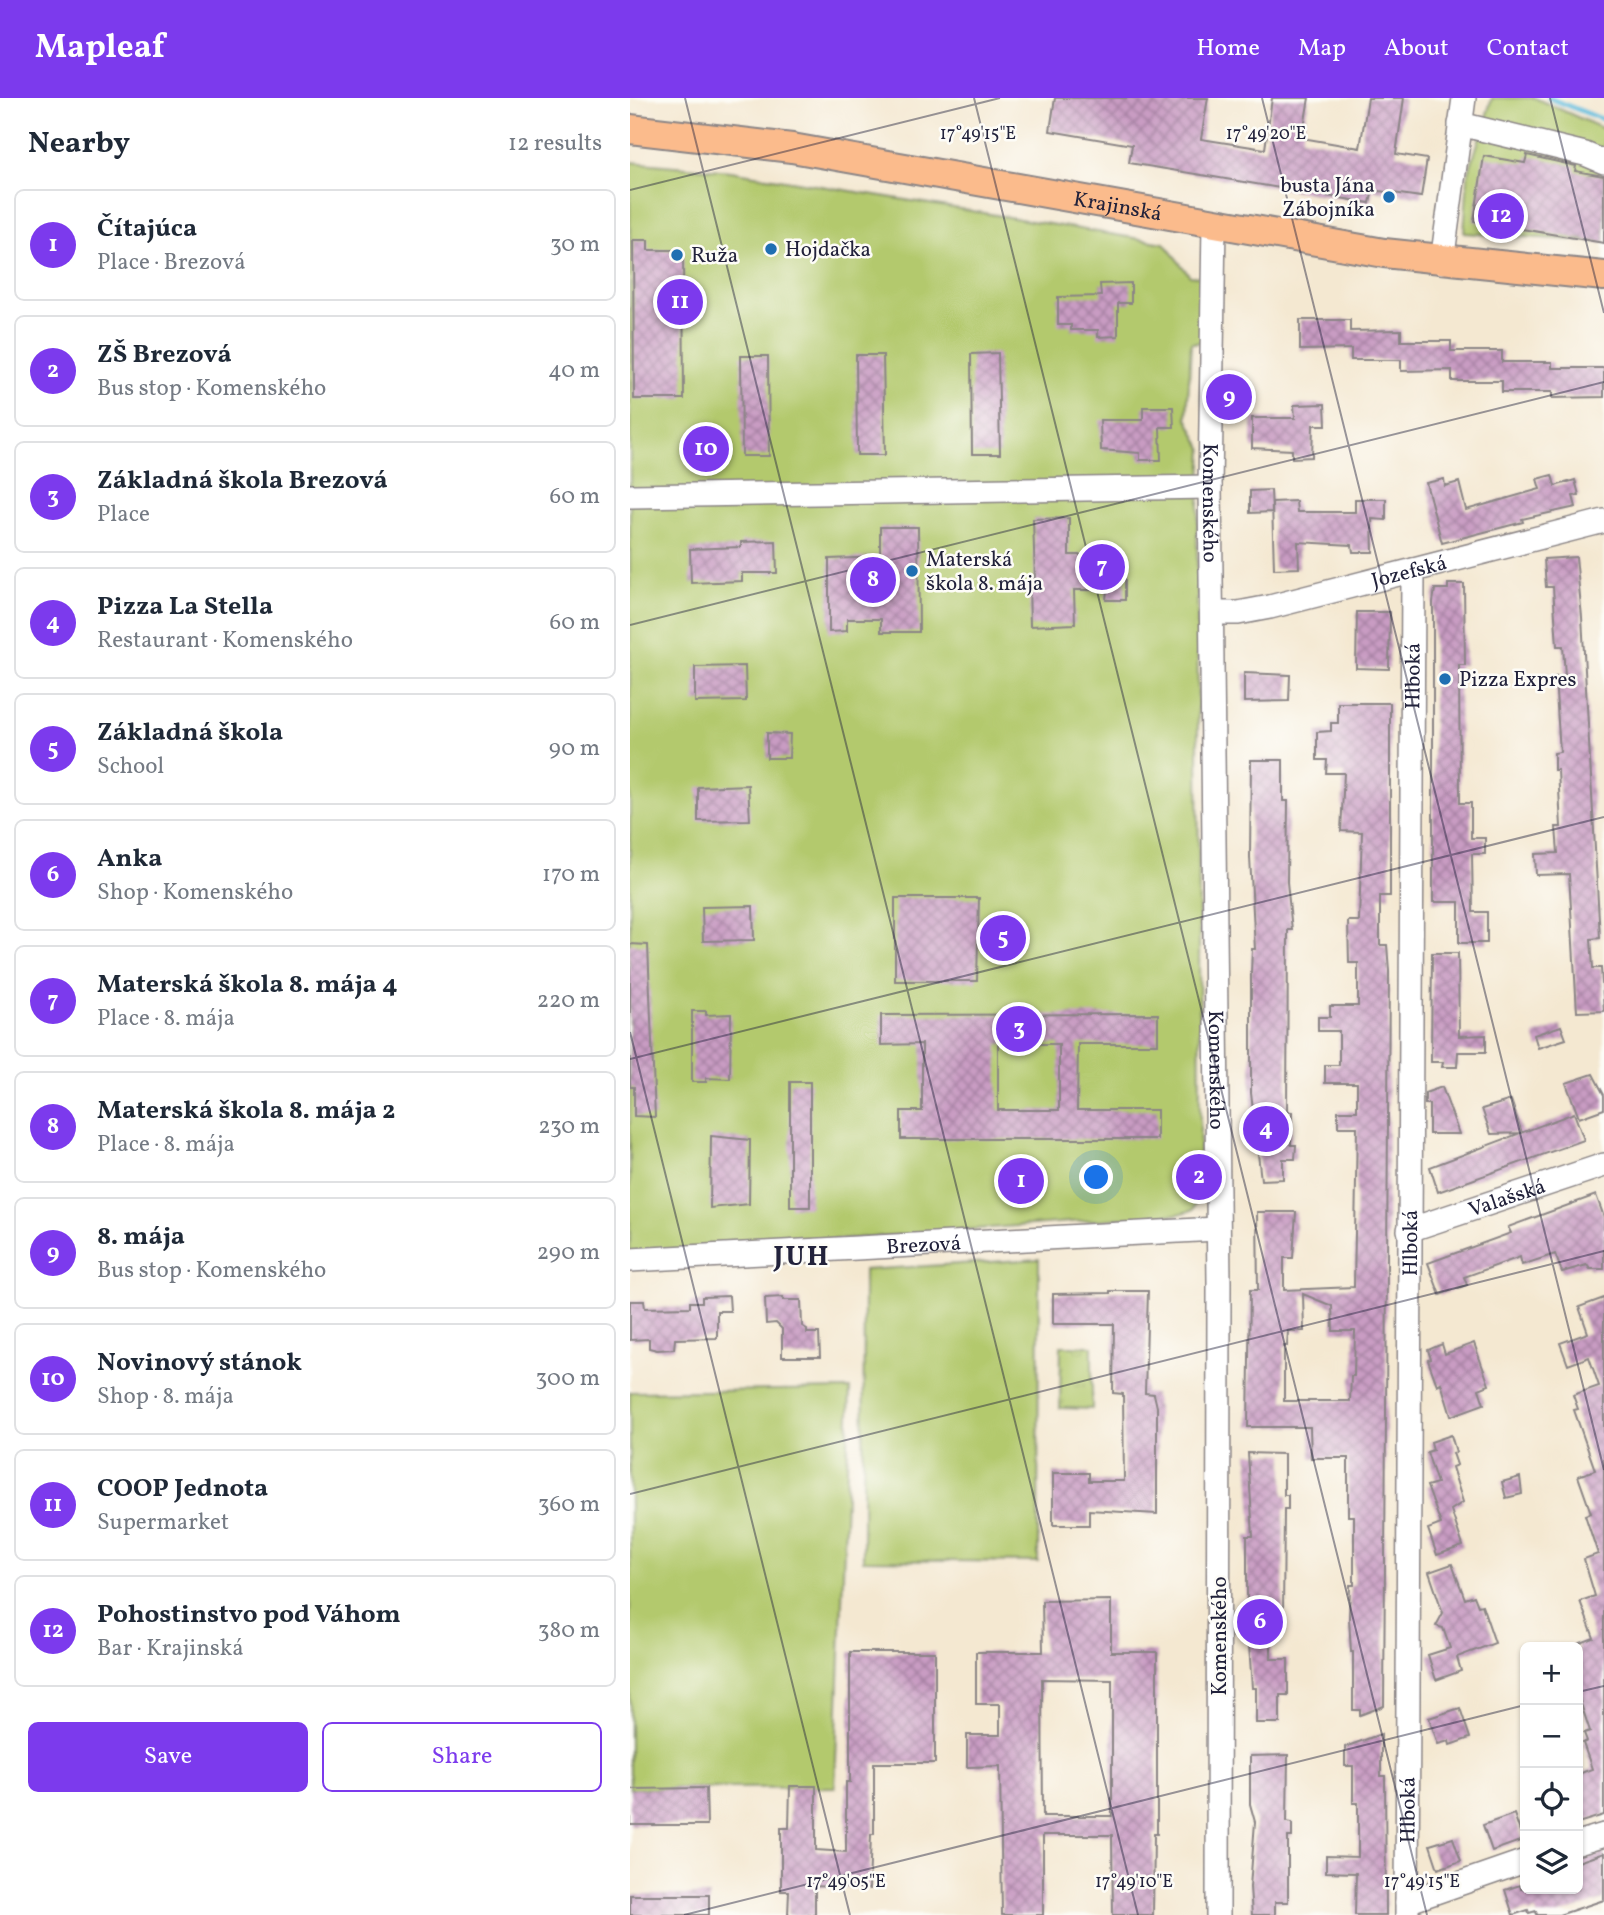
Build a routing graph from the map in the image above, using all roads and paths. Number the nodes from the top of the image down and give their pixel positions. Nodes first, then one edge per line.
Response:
1 (1464, 98) edge
2 (1460, 124) junction
3 (630, 129) edge
4 (1604, 162) edge
5 (1214, 223) junction
6 (1442, 262) junction
7 (1604, 276) edge
8 (1210, 487) junction
9 (630, 496) edge
10 (1604, 521) edge
11 (1413, 570) junction
12 (1213, 612) junction
13 (1604, 1165) edge
14 (1217, 1228) junction
15 (1409, 1230) junction
16 (630, 1260) edge
17 (1604, 1835) edge
18 (1583, 1841) edge
19 (1520, 1863) edge
20 (1407, 1908) edge
21 (1218, 1915) edge

1 - 2 street
2 - 4 street
2 - 6 street
3 - 5 main road, Krajinská
5 - 6 main road, Krajinská
5 - 8 street, Komenského
6 - 7 main road, Krajinská
8 - 9 street
8 - 12 street, Komenského
10 - 11 street, Jozefská
11 - 12 street, Jozefská
11 - 15 street, Hlboká
12 - 14 street, Komenského
13 - 15 street, Valašská
14 - 16 street, Brezová
14 - 21 street, Komenského
15 - 20 street, Hlboká
17 - 18 street
19 - 20 street

